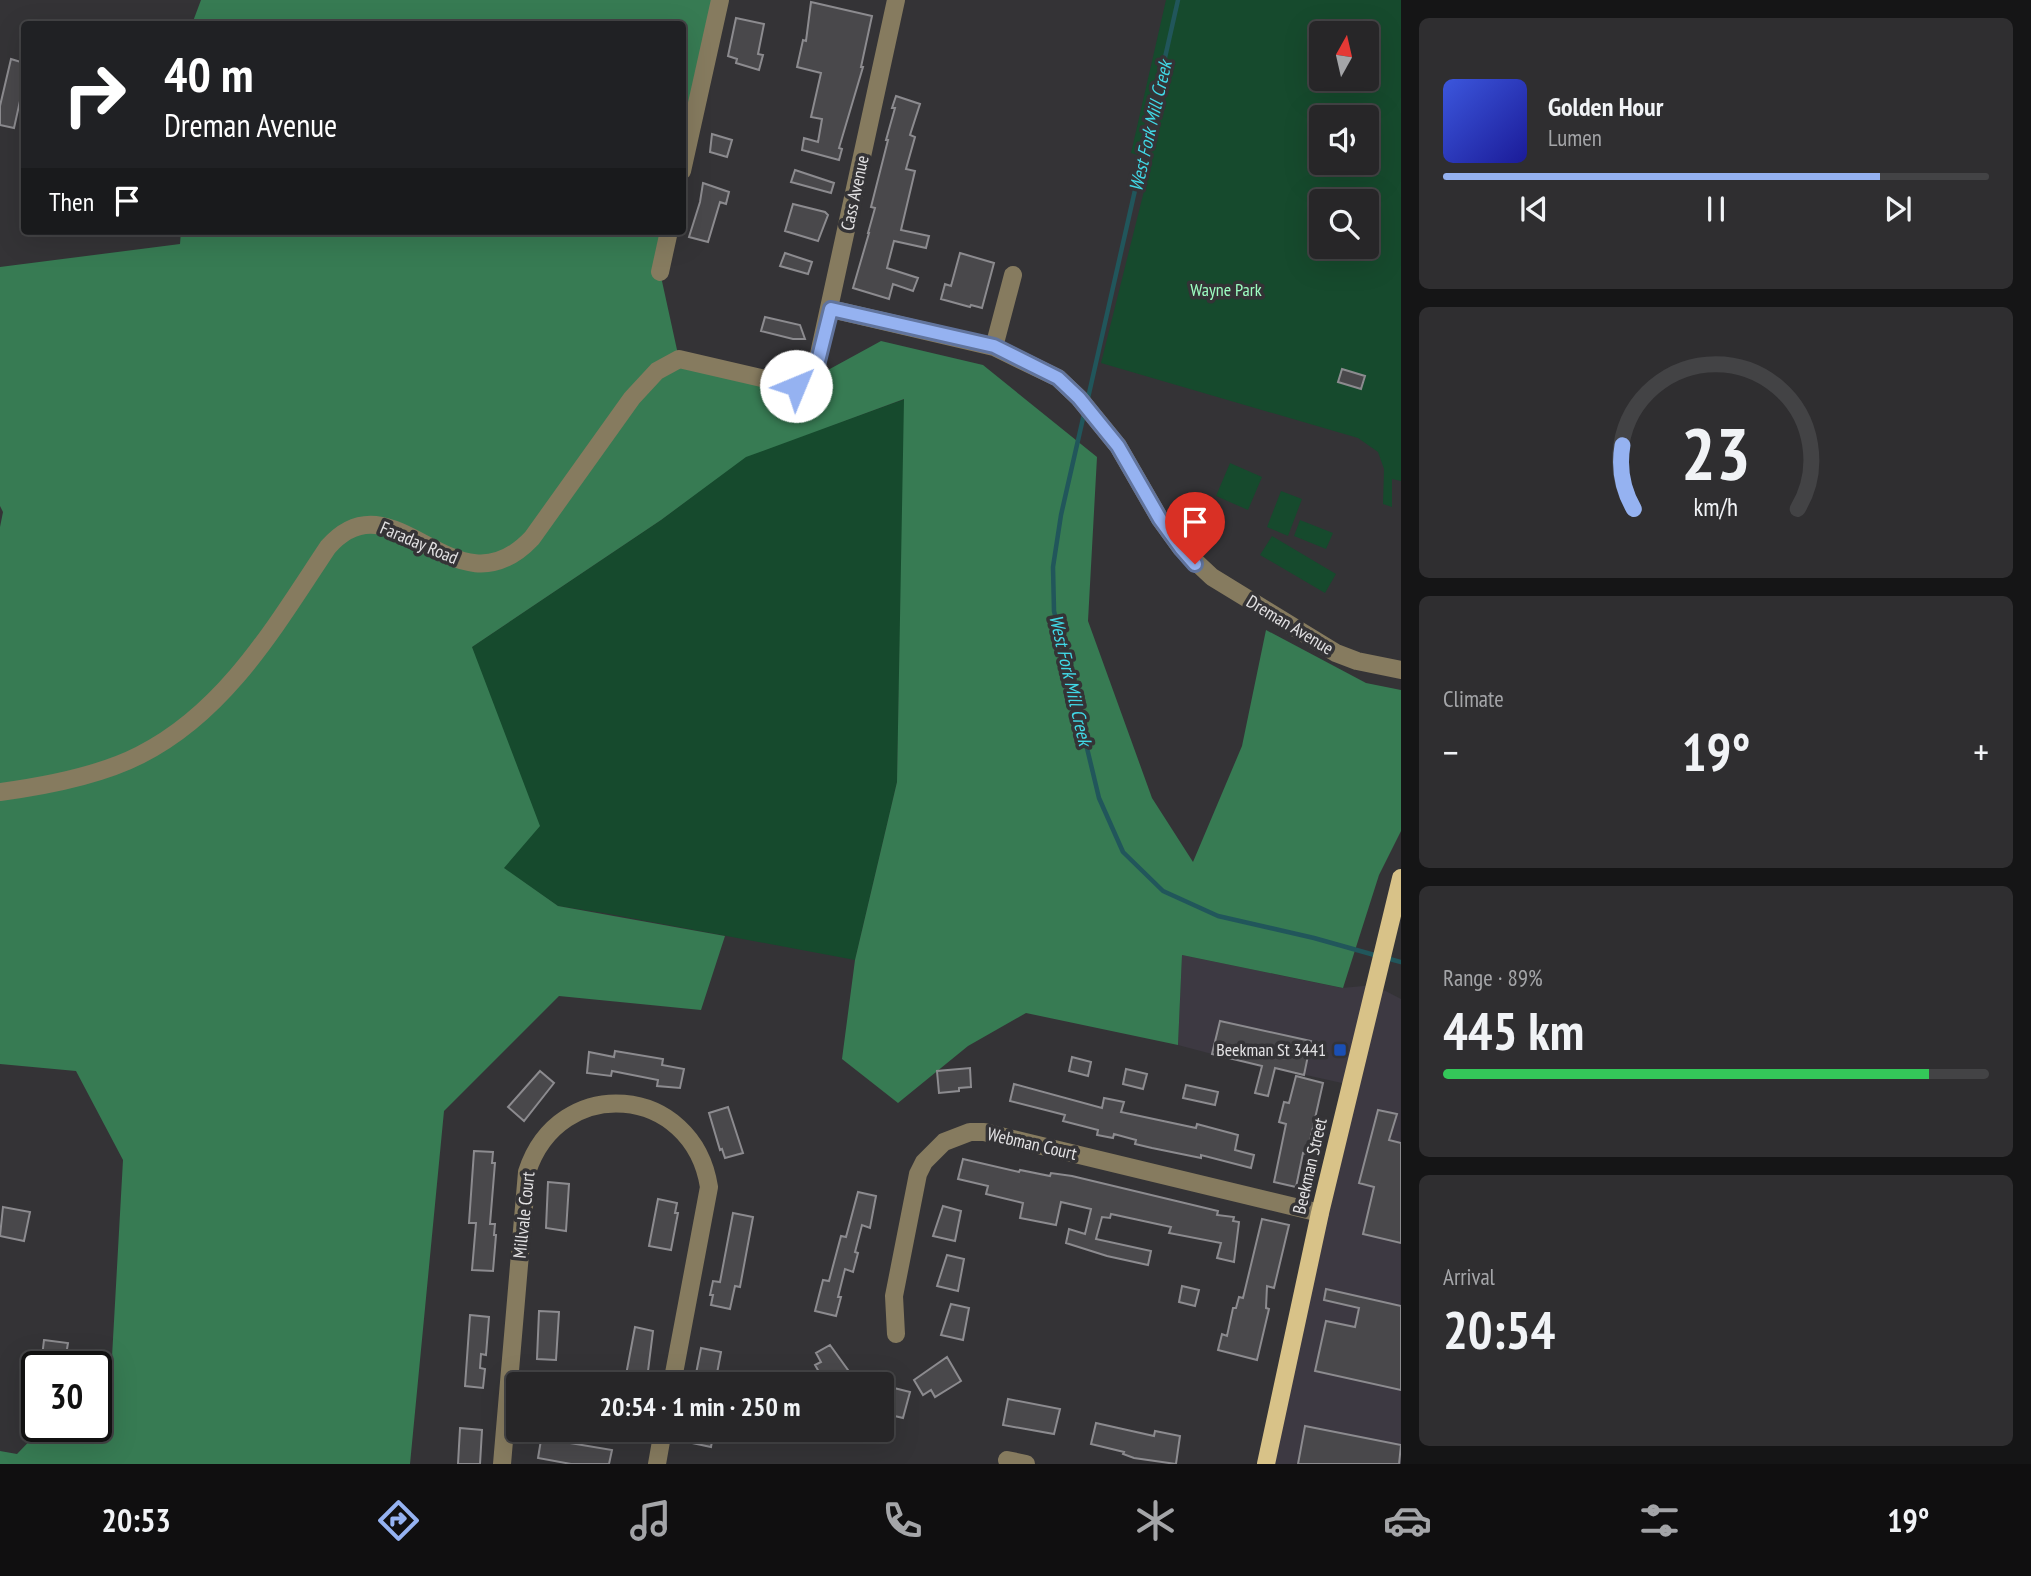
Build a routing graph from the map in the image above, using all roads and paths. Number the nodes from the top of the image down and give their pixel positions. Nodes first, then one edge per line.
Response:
1 (720, 0) edge
2 (896, 0) edge
3 (686, 153) edge
4 (668, 235) edge
5 (660, 272) dead end
6 (1013, 275) dead end
7 (831, 309) junction
8 (994, 346) junction
9 (807, 382) joint
10 (1401, 670) edge
11 (0, 792) edge
12 (1401, 878) edge
13 (1320, 1213) junction
14 (896, 1334) dead end
15 (510, 1372) edge
16 (674, 1372) edge
17 (506, 1417) edge
18 (661, 1442) edge
19 (1007, 1460) dead end
20 (502, 1464) edge
21 (657, 1464) edge
22 (1026, 1464) edge
23 (1266, 1464) edge

1 - 3 street
2 - 7 street, Cass Avenue
4 - 5 street
6 - 8 street
7 - 8 street, Dreman Avenue
7 - 9 street, Cass Avenue
8 - 10 street, Dreman Avenue
9 - 11 street, Faraday Road
12 - 13 main road, Beekman Street
13 - 14 street, Webman Court
13 - 23 main road, Beekman Street
15 - 16 street, Millvale Court
17 - 20 street, Millvale Court
18 - 21 street
19 - 22 street

